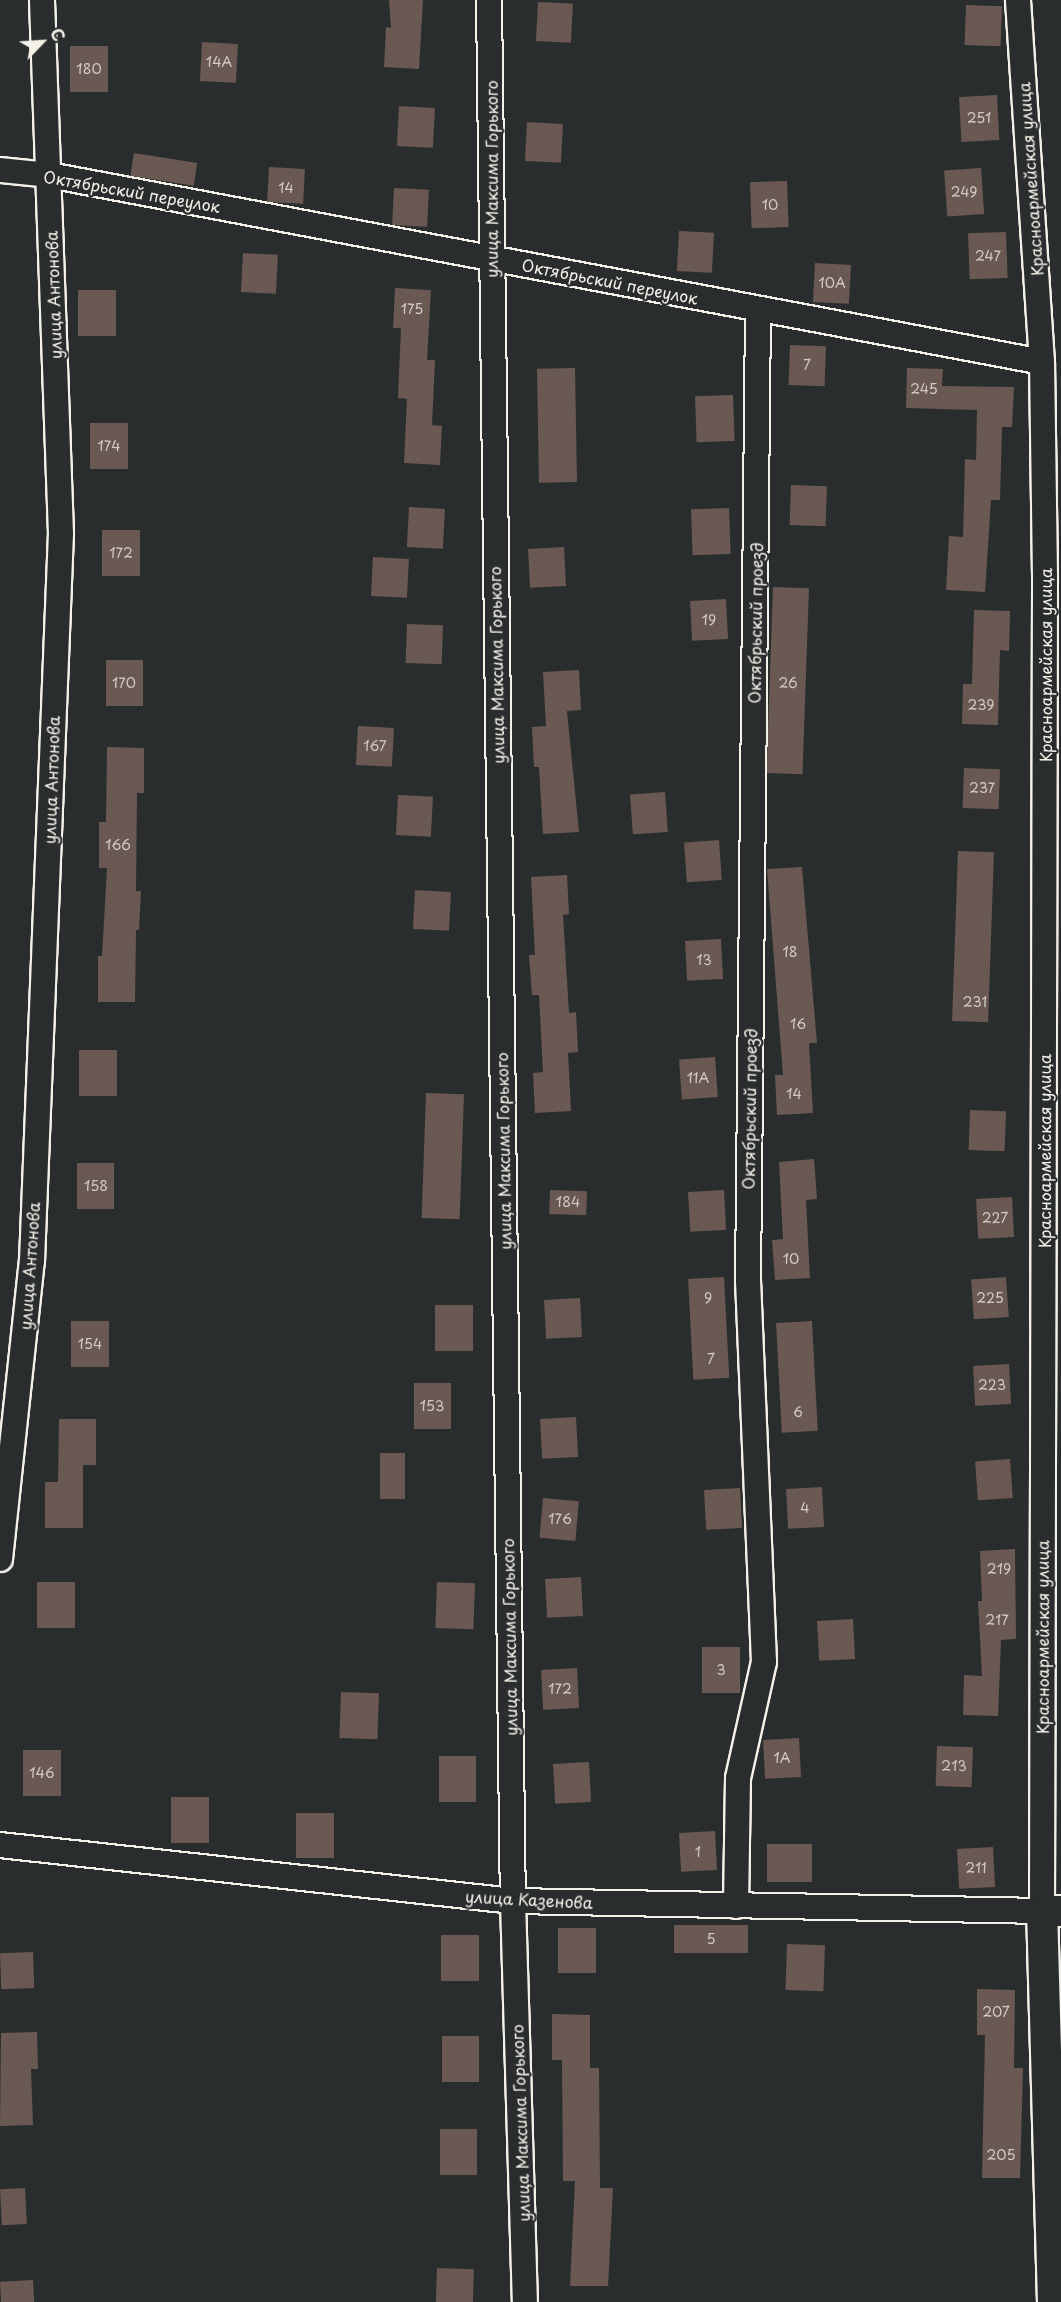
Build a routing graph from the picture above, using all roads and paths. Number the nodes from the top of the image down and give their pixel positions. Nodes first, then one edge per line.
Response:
1 (42, 0) edge
2 (489, 0) edge
3 (1018, 0) edge
4 (0, 170) edge
5 (49, 175) junction
6 (491, 258) junction
7 (758, 309) junction
8 (1042, 362) junction
9 (1053, 576) edge
10 (0, 1559) edge
11 (0, 1845) edge
12 (513, 1901) junction
13 (736, 1906) junction
14 (1051, 1911) edge
15 (525, 2302) edge
16 (1053, 2302) edge

1 - 5 street, улица Антонова
2 - 6 street, улица Максима Горького
3 - 8 street, Красноармейская улица
4 - 5 street, Октябрьский переулок
5 - 6 street, Октябрьский переулок
5 - 10 street, улица Антонова
6 - 7 street, Октябрьский переулок
6 - 12 street, улица Максима Горького
7 - 8 street, Октябрьский переулок
7 - 13 street, Октябрьский проезд
8 - 9 street, Красноармейская улица
9 - 14 street, Красноармейская улица
11 - 12 street, улица Казенова
12 - 13 street, улица Казенова
12 - 15 street, улица Максима Горького
13 - 14 street, улица Казенова
14 - 16 street, Красноармейская улица

